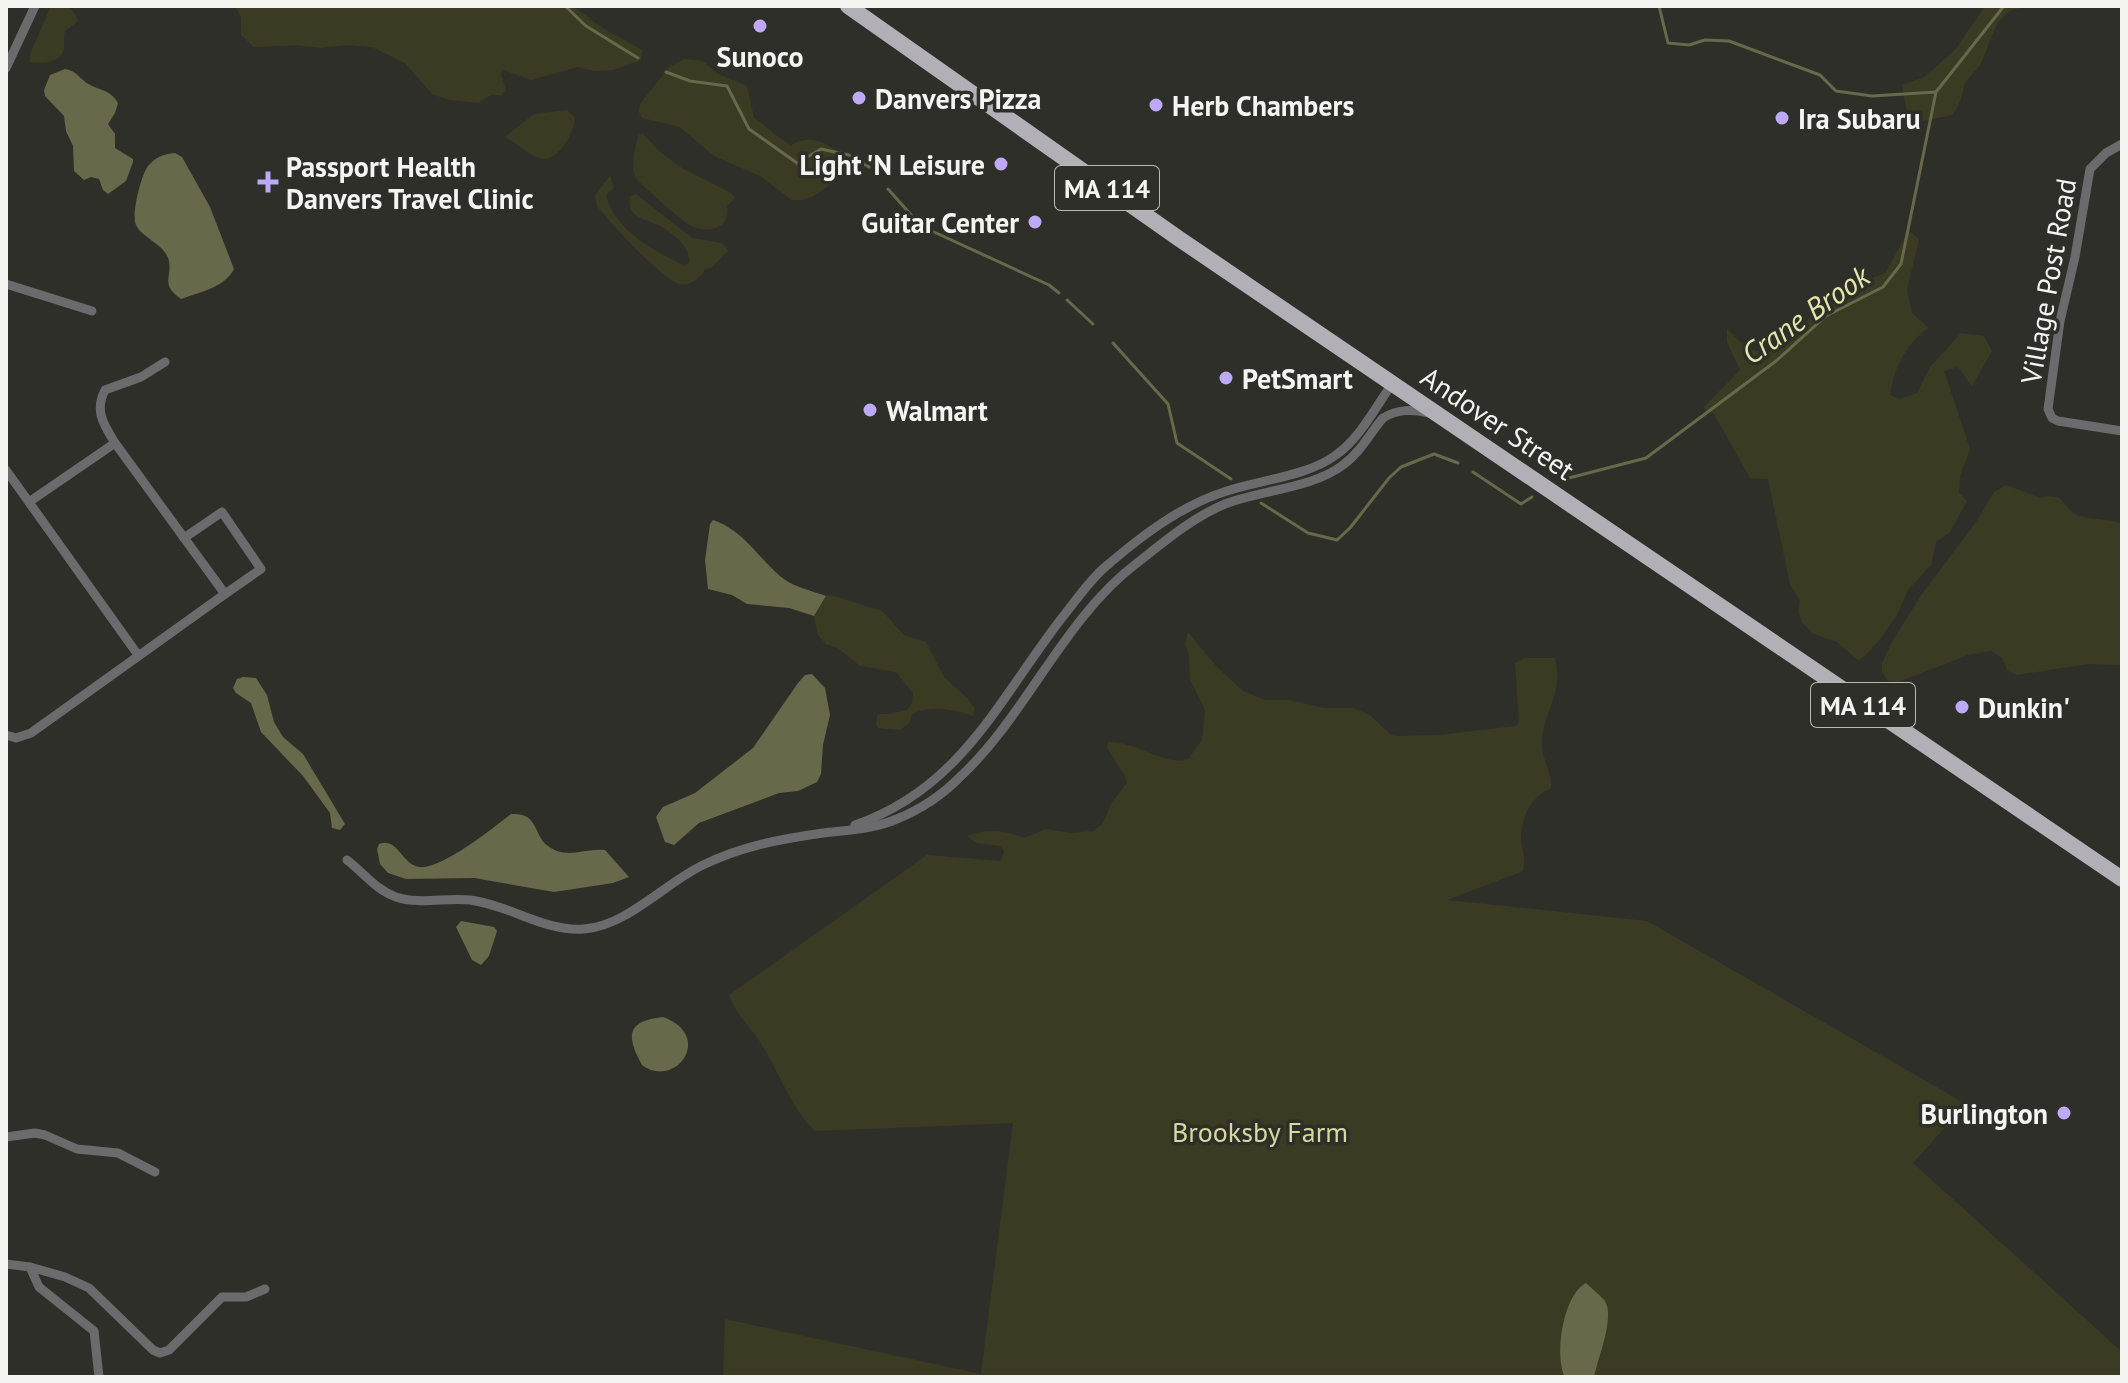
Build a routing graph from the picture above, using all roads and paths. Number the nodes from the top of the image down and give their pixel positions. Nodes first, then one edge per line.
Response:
1 (35, 6) edge
2 (848, 6) edge
3 (6, 68) edge
4 (2122, 144) edge
5 (6, 284) edge
6 (92, 311) dead end
7 (165, 362) dead end
8 (1392, 384) junction
9 (1436, 414) junction
10 (2122, 431) edge
11 (115, 443) junction
12 (6, 470) edge
13 (29, 502) junction
14 (184, 538) junction
15 (225, 594) junction
16 (138, 655) junction
17 (6, 735) edge
18 (837, 831) junction
19 (347, 860) dead end
20 (2122, 879) edge
21 (6, 1137) edge
22 (155, 1172) dead end
23 (6, 1264) edge
24 (30, 1267) junction
25 (265, 1289) dead end
26 (99, 1377) edge

1 - 3 street
2 - 8 highway, Andover Street / MA 114
4 - 10 street, Village Post Road
5 - 6 street
7 - 11 street
8 - 9 highway, Andover Street / MA 114
8 - 18 street
9 - 18 street
9 - 20 highway, Andover Street / MA 114
11 - 13 street
11 - 14 street
12 - 13 street
13 - 16 street
14 - 15 street
14 - 15 street
15 - 16 street
16 - 17 street
18 - 19 street
21 - 22 street
23 - 24 street
24 - 25 street
24 - 26 street

